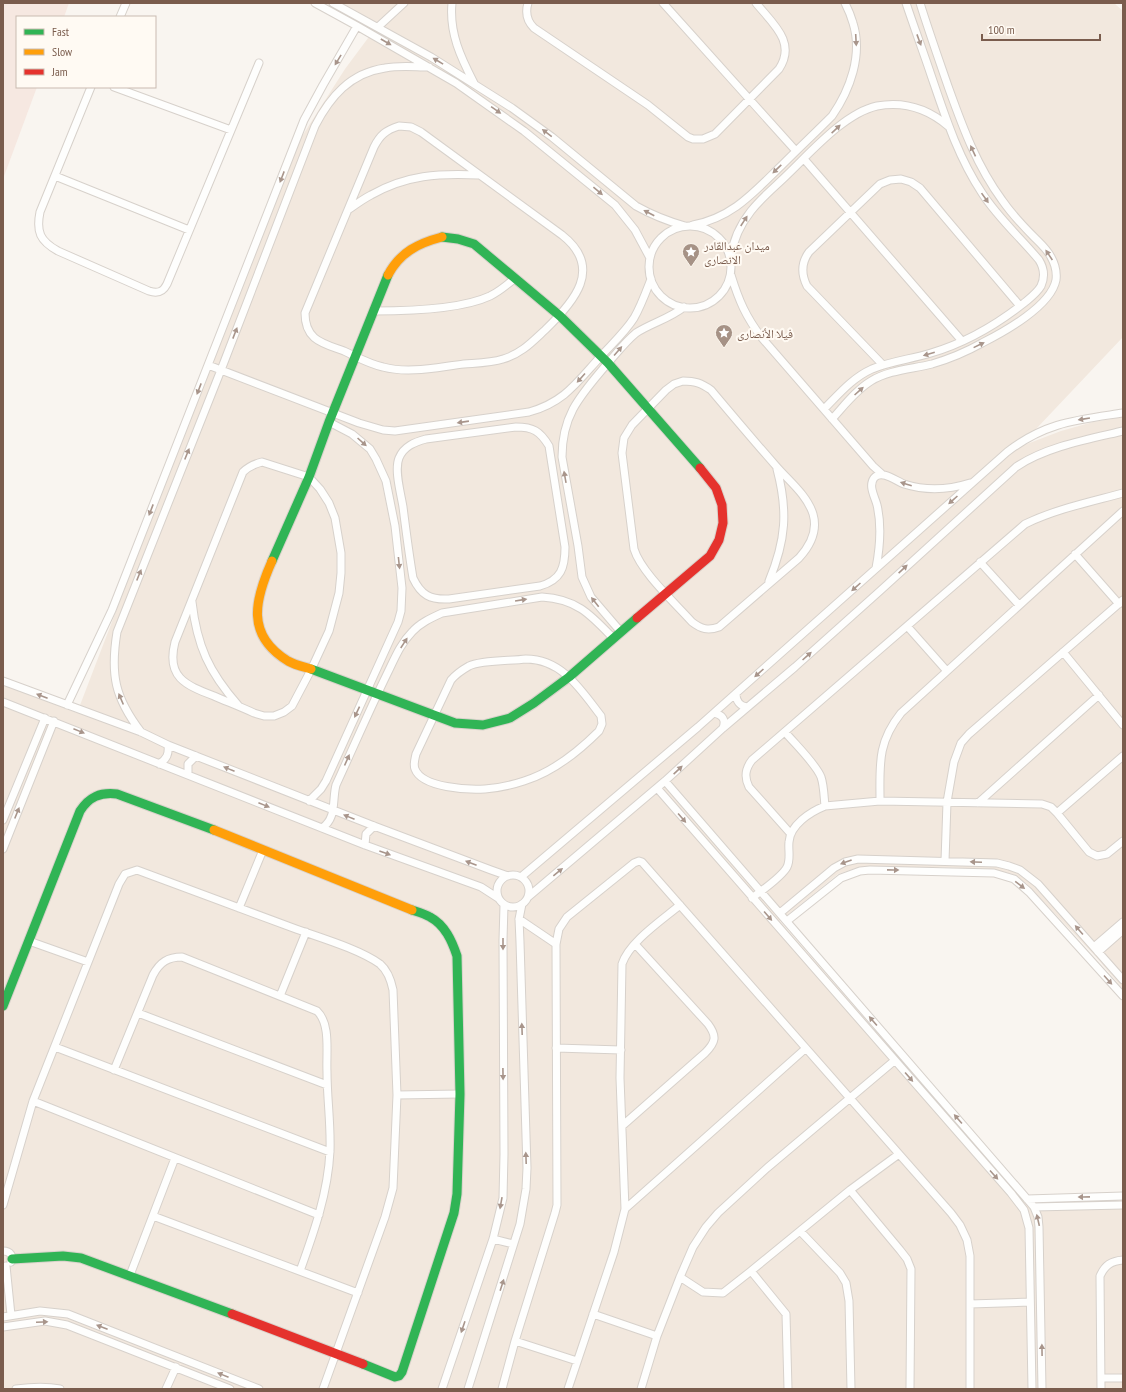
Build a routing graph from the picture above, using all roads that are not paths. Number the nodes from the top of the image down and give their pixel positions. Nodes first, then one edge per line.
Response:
1 (126, 3) edge
2 (315, 3) edge
3 (333, 3) edge
4 (404, 3) edge
5 (452, 3) edge
6 (528, 3) edge
7 (663, 3) edge
8 (756, 3) edge
9 (845, 3) edge
10 (906, 3) edge
11 (920, 3) edge
12 (120, 16) edge
13 (358, 26) junction
14 (378, 27) junction
15 (259, 63) dead end
16 (429, 67) junction
17 (474, 83) junction
18 (91, 88) edge
19 (117, 88) edge
20 (749, 100) junction
21 (948, 127) junction
22 (231, 130) junction
23 (796, 151) junction
24 (804, 159) junction
25 (480, 175) junction
26 (55, 176) junction
27 (347, 210) junction
28 (850, 213) junction
29 (689, 226) junction
30 (189, 230) junction
31 (650, 258) junction
32 (731, 258) junction
33 (731, 275) junction
34 (515, 278) junction
35 (651, 279) junction
36 (1020, 306) junction
37 (684, 308) junction
38 (374, 311) junction
39 (560, 316) junction
40 (962, 341) junction
41 (355, 356) junction
42 (601, 356) junction
43 (608, 363) junction
44 (208, 365) junction
45 (883, 365) junction
46 (221, 370) junction
47 (648, 408) junction
48 (824, 409) junction
49 (1123, 413) edge
50 (331, 417) junction
51 (832, 419) junction
52 (408, 430) junction
53 (1123, 431) edge
54 (410, 444) junction
55 (562, 444) junction
56 (549, 446) junction
57 (777, 467) junction
58 (884, 475) junction
59 (308, 477) junction
60 (972, 482) junction
61 (1123, 494) edge
62 (1123, 511) edge
63 (578, 546) junction
64 (565, 547) junction
65 (1075, 554) junction
66 (980, 562) junction
67 (876, 568) junction
68 (768, 583) junction
69 (540, 586) junction
70 (666, 593) junction
71 (542, 597) junction
72 (440, 600) junction
73 (192, 602) junction
74 (1121, 602) edge
75 (1019, 605) junction
76 (442, 613) junction
77 (907, 626) junction
78 (621, 632) junction
79 (613, 638) junction
80 (1063, 652) junction
81 (311, 670) junction
82 (946, 670) junction
83 (569, 677) junction
84 (3, 681) edge
85 (367, 690) junction
86 (377, 694) junction
87 (736, 694) junction
88 (1098, 695) junction
89 (3, 702) edge
90 (67, 705) junction
91 (239, 706) junction
92 (747, 707) junction
93 (714, 713) junction
94 (433, 715) junction
95 (45, 718) junction
96 (54, 721) junction
97 (1123, 725) edge
98 (723, 728) junction
99 (141, 732) junction
100 (785, 732) junction
101 (168, 745) junction
102 (29, 756) junction
103 (196, 756) junction
104 (1123, 756) edge
105 (39, 760) junction
106 (160, 764) junction
107 (188, 774) junction
108 (666, 781) junction
109 (657, 788) junction
110 (309, 801) junction
111 (880, 801) junction
112 (947, 802) junction
113 (978, 803) junction
114 (825, 806) junction
115 (333, 810) junction
116 (1058, 813) junction
117 (3, 817) edge
118 (374, 826) junction
119 (322, 828) junction
120 (790, 834) junction
121 (1123, 842) edge
122 (365, 845) junction
123 (3, 849) edge
124 (263, 850) junction
125 (945, 861) junction
126 (997, 863) junction
127 (994, 873) junction
128 (508, 876) junction
129 (521, 877) junction
130 (761, 891) junction
131 (528, 897) junction
132 (498, 898) junction
133 (752, 898) junction
134 (522, 904) junction
135 (504, 905) junction
136 (680, 905) junction
137 (239, 908) junction
138 (780, 913) junction
139 (520, 919) junction
140 (787, 921) junction
141 (1123, 922) edge
142 (1123, 930) edge
143 (306, 932) junction
144 (28, 941) junction
145 (556, 944) junction
146 (635, 944) junction
147 (1096, 949) junction
148 (88, 962) junction
149 (1123, 980) edge
150 (280, 996) junction
151 (1123, 996) edge
152 (3, 1006) edge
153 (138, 1013) junction
154 (55, 1047) junction
155 (556, 1048) junction
156 (805, 1048) junction
157 (621, 1050) junction
158 (894, 1061) junction
159 (114, 1070) junction
160 (327, 1085) junction
161 (460, 1094) junction
162 (397, 1096) junction
163 (849, 1098) junction
164 (33, 1101) junction
165 (622, 1126) junction
166 (330, 1152) junction
167 (899, 1154) junction
168 (989, 1155) junction
169 (175, 1158) junction
170 (983, 1161) junction
171 (850, 1190) junction
172 (1123, 1196) edge
173 (1069, 1197) junction
174 (1027, 1199) junction
175 (3, 1205) edge
176 (1123, 1205) edge
177 (1069, 1206) junction
178 (1034, 1207) junction
179 (625, 1209) junction
180 (319, 1215) junction
181 (153, 1216) junction
182 (801, 1232) junction
183 (493, 1239) junction
184 (513, 1244) junction
185 (3, 1245) edge
186 (3, 1251) edge
187 (1029, 1258) junction
188 (1040, 1258) junction
189 (1123, 1260) edge
190 (7, 1263) edge
191 (300, 1271) junction
192 (751, 1272) junction
193 (130, 1275) junction
194 (680, 1277) junction
195 (358, 1293) junction
196 (1030, 1302) junction
197 (970, 1304) junction
198 (593, 1314) junction
199 (11, 1316) junction
200 (3, 1317) edge
201 (3, 1327) edge
202 (120, 1334) junction
203 (657, 1336) junction
204 (515, 1341) junction
205 (116, 1344) junction
206 (336, 1353) junction
207 (578, 1361) junction
208 (176, 1367) junction
209 (1101, 1378) junction
210 (1123, 1378) edge
211 (254, 1388) edge
212 (16, 1389) edge
213 (60, 1389) edge
214 (166, 1389) edge
215 (230, 1389) edge
216 (323, 1389) edge
217 (442, 1389) edge
218 (468, 1389) edge
219 (502, 1389) edge
220 (568, 1389) edge
221 (641, 1389) edge
222 (788, 1389) edge
223 (851, 1389) edge
224 (910, 1389) edge
225 (970, 1389) edge
226 (1032, 1389) edge
227 (1042, 1389) edge
228 (1101, 1389) edge

1 - 12 street
2 - 13 street
3 - 14 street
4 - 14 street
5 - 17 street
6 - 20 street
7 - 20 street
8 - 20 street
9 -> 23 street
10 -> 21 street
51 -> 11 street
13 -> 16 street
13 -> 44 street
17 -> 14 street
15 - 22 street
16 -> 31 street
46 -> 16 street
29 -> 17 street
18 - 26 street
19 - 22 street
20 - 23 street
24 -> 21 street
21 -> 36 street
22 - 30 street
23 -> 29 street
24 - 28 street
32 -> 24 street
25 - 27 street
25 - 27 street
25 - 39 street
26 - 30 street
26 - 30 street
27 - 41 street
28 - 36 street
28 - 40 street
28 - 45 street
29 - 31 street
29 - 32 street
31 - 35 street
32 - 33 street
33 - 37 street
33 - 48 street
34 - 38 street
34 - 38 street
34 - 39 street
35 - 37 street
35 - 42 street
36 - 40 street
43 -> 37 street
38 - 41 street
39 - 41 street
39 - 42 street
40 -> 45 street
41 - 50 street
42 - 43 street
42 -> 52 street
43 - 47 street
43 - 55 street
44 - 46 street
44 -> 90 street
45 - 48 street
46 - 50 street
99 -> 46 street
47 - 57 street
47 - 70 street
47 - 70 street
48 - 51 street
49 -> 60 street
50 - 52 street
50 - 59 street
50 -> 85 street
51 - 58 street
52 - 54 street
92 -> 53 street
54 - 56 street
54 - 72 street
55 - 56 street
63 -> 55 street
56 - 64 street
57 - 68 street
57 - 68 street
60 -> 58 street
58 - 67 street
59 - 73 street
59 - 81 street
59 - 81 street
60 -> 67 street
61 - 66 street
62 - 65 street
63 - 64 street
78 -> 63 street
64 - 69 street
65 - 74 street
65 - 75 street
66 - 75 street
66 - 77 street
67 -> 87 street
68 - 70 street
69 - 71 street
69 - 72 street
70 - 78 street
76 -> 71 street
71 - 79 street
72 - 76 street
73 - 91 street
73 - 91 street
74 - 80 street
75 - 82 street
86 -> 76 street
77 - 82 street
77 - 100 street
78 - 79 street
79 - 83 street
80 - 88 street
80 - 112 street
81 - 85 street
81 - 91 street
82 - 111 street
83 - 94 street
83 - 94 street
83 - 94 street
90 -> 84 street
85 - 86 street
85 -> 110 street
86 - 94 street
115 -> 86 street
87 - 92 street
87 - 93 street
88 - 97 street
88 - 113 street
89 - 95 street
90 - 99 street
92 - 98 street
93 - 98 street
93 - 129 street
95 - 96 street
95 - 102 street
96 - 105 street
96 -> 106 street
108 -> 98 street
99 - 101 street
100 - 114 street
100 - 120 street
101 - 103 street
101 - 106 street
102 - 105 street
102 - 117 street
103 - 107 street
110 -> 103 street
104 - 116 street
123 -> 105 street
106 - 107 street
107 -> 119 street
108 - 109 street
108 - 130 street
131 -> 109 street
109 -> 133 street
110 - 115 street
111 - 112 street
111 - 114 street
112 - 113 street
112 - 125 street
113 - 116 street
114 - 120 street
118 -> 115 street
115 - 119 street
116 - 121 street
118 - 122 street
128 -> 118 street
119 - 122 street
120 - 130 street
122 -> 132 street
124 - 137 street
124 - 144 street
124 - 161 street
126 -> 125 street
125 -> 138 street
126 - 127 street
147 -> 126 street
140 -> 127 street
127 -> 151 street
128 - 129 street
128 - 132 street
129 - 131 street
130 - 133 street
130 - 138 street
131 - 134 street
132 - 135 street
133 -> 158 street
134 - 135 street
134 - 139 street
135 -> 183 street
136 - 145 street
136 - 146 street
136 - 156 street
137 - 143 street
137 - 148 street
138 - 140 street
139 - 145 street
184 -> 139 street
168 -> 140 street
141 - 147 street
142 - 147 street
143 - 150 street
143 - 162 street
144 - 148 street
144 - 152 street
145 - 155 street
146 - 157 street
146 - 165 street
147 - 149 street
148 - 154 street
150 - 153 street
150 - 160 street
153 - 159 street
153 - 160 street
154 - 159 street
154 - 164 street
155 - 157 street
155 - 204 street
156 - 163 street
156 - 179 street
157 - 165 street
158 - 163 street
158 -> 170 street
159 - 166 street
160 - 166 street
161 - 162 street
161 - 206 street
162 - 195 street
163 - 167 street
163 - 194 street
164 - 169 street
164 - 175 street
165 - 179 street
166 - 180 street
167 - 171 street
167 - 197 street
168 - 170 street
168 - 174 street
169 - 180 street
169 - 181 street
170 -> 187 street
171 - 182 street
171 - 224 street
172 -> 173 street
173 - 174 street
173 - 177 street
174 - 178 street
176 - 177 street
177 - 178 street
188 -> 178 street
179 - 198 street
180 - 191 street
181 - 191 street
181 - 193 street
182 - 192 street
182 - 223 street
183 - 184 street
183 -> 217 street
218 -> 184 street
185 - 186 street
186 - 190 street
187 - 188 street
187 - 196 street
227 -> 188 street
189 - 209 street
190 - 193 street
190 - 199 street
191 - 195 street
192 - 194 street
192 - 222 street
193 - 206 street
194 - 203 street
195 - 206 street
196 - 197 street
196 - 226 street
197 - 225 street
198 - 203 street
198 - 207 street
199 - 200 street
202 -> 199 street
201 -> 205 street
202 - 205 street
211 -> 202 street
203 - 221 street
204 - 207 street
204 - 219 street
205 - 208 street
206 - 216 street
207 - 220 street
208 - 214 street
208 - 215 street
209 - 210 street
209 - 228 street
212 - 213 street

